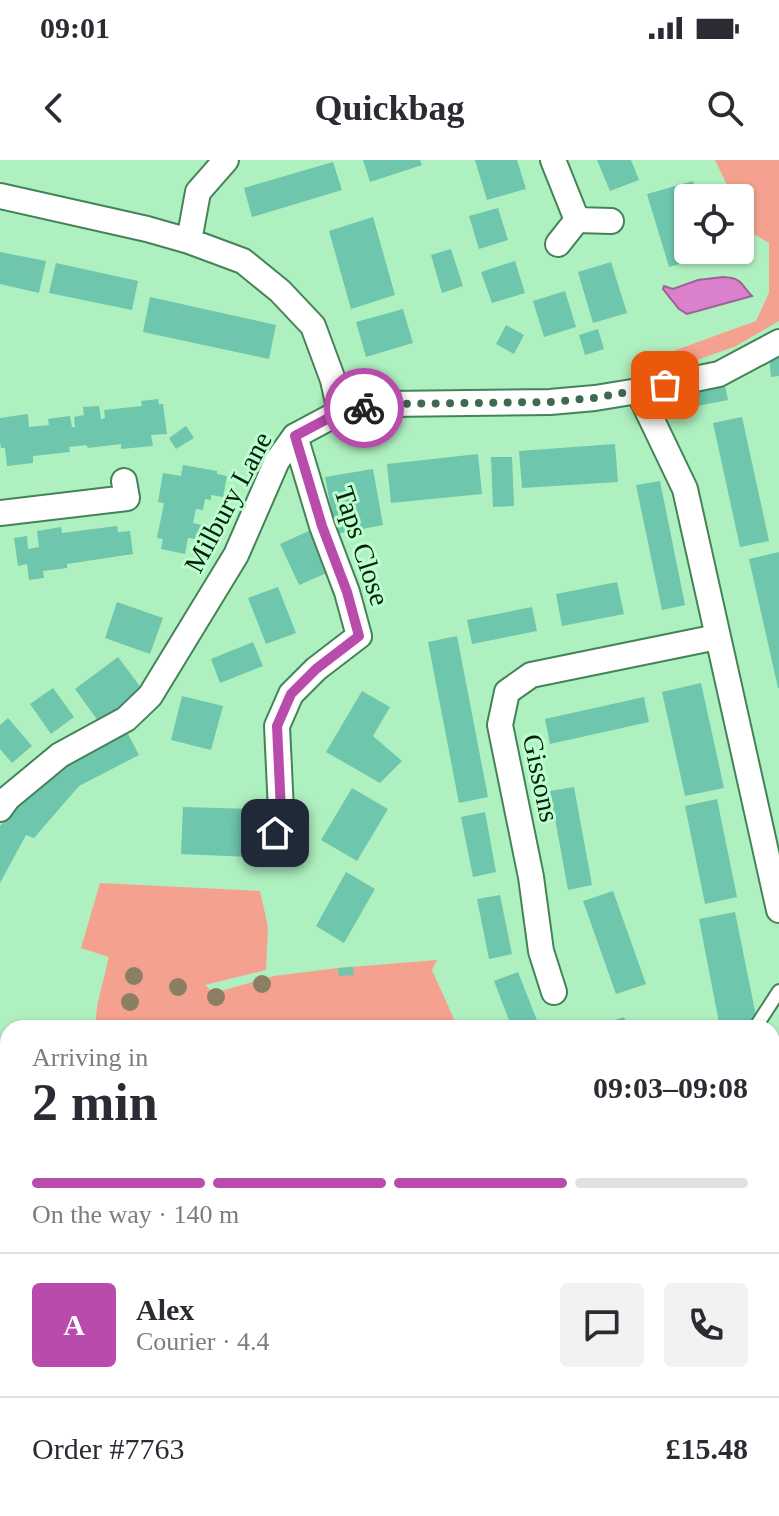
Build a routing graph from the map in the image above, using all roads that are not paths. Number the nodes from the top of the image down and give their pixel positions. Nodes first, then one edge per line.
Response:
1 (226, 160) edge
2 (553, 160) edge
3 (0, 196) edge
4 (577, 220) junction
5 (611, 221) dead end
6 (189, 241) junction
7 (558, 244) dead end
8 (779, 342) edge
9 (638, 391) junction
10 (340, 412) junction
11 (295, 436) junction
12 (127, 497) dead end
13 (0, 513) edge
14 (717, 637) junction
15 (0, 809) edge
16 (275, 833) dead end
17 (779, 910) edge
18 (779, 991) edge
19 (554, 992) dead end
20 (760, 1020) edge

1 - 6 street
2 - 4 street
3 - 6 street
4 - 5 street
4 - 7 street
6 - 10 street
8 - 9 street, Milbury Lane
9 - 10 street, Milbury Lane
9 - 14 street
10 - 11 street, Milbury Lane
11 - 15 street, Milbury Lane
11 - 16 street, Taps Close
12 - 13 street
14 - 17 street
14 - 19 street, Gissons
18 - 20 lane

